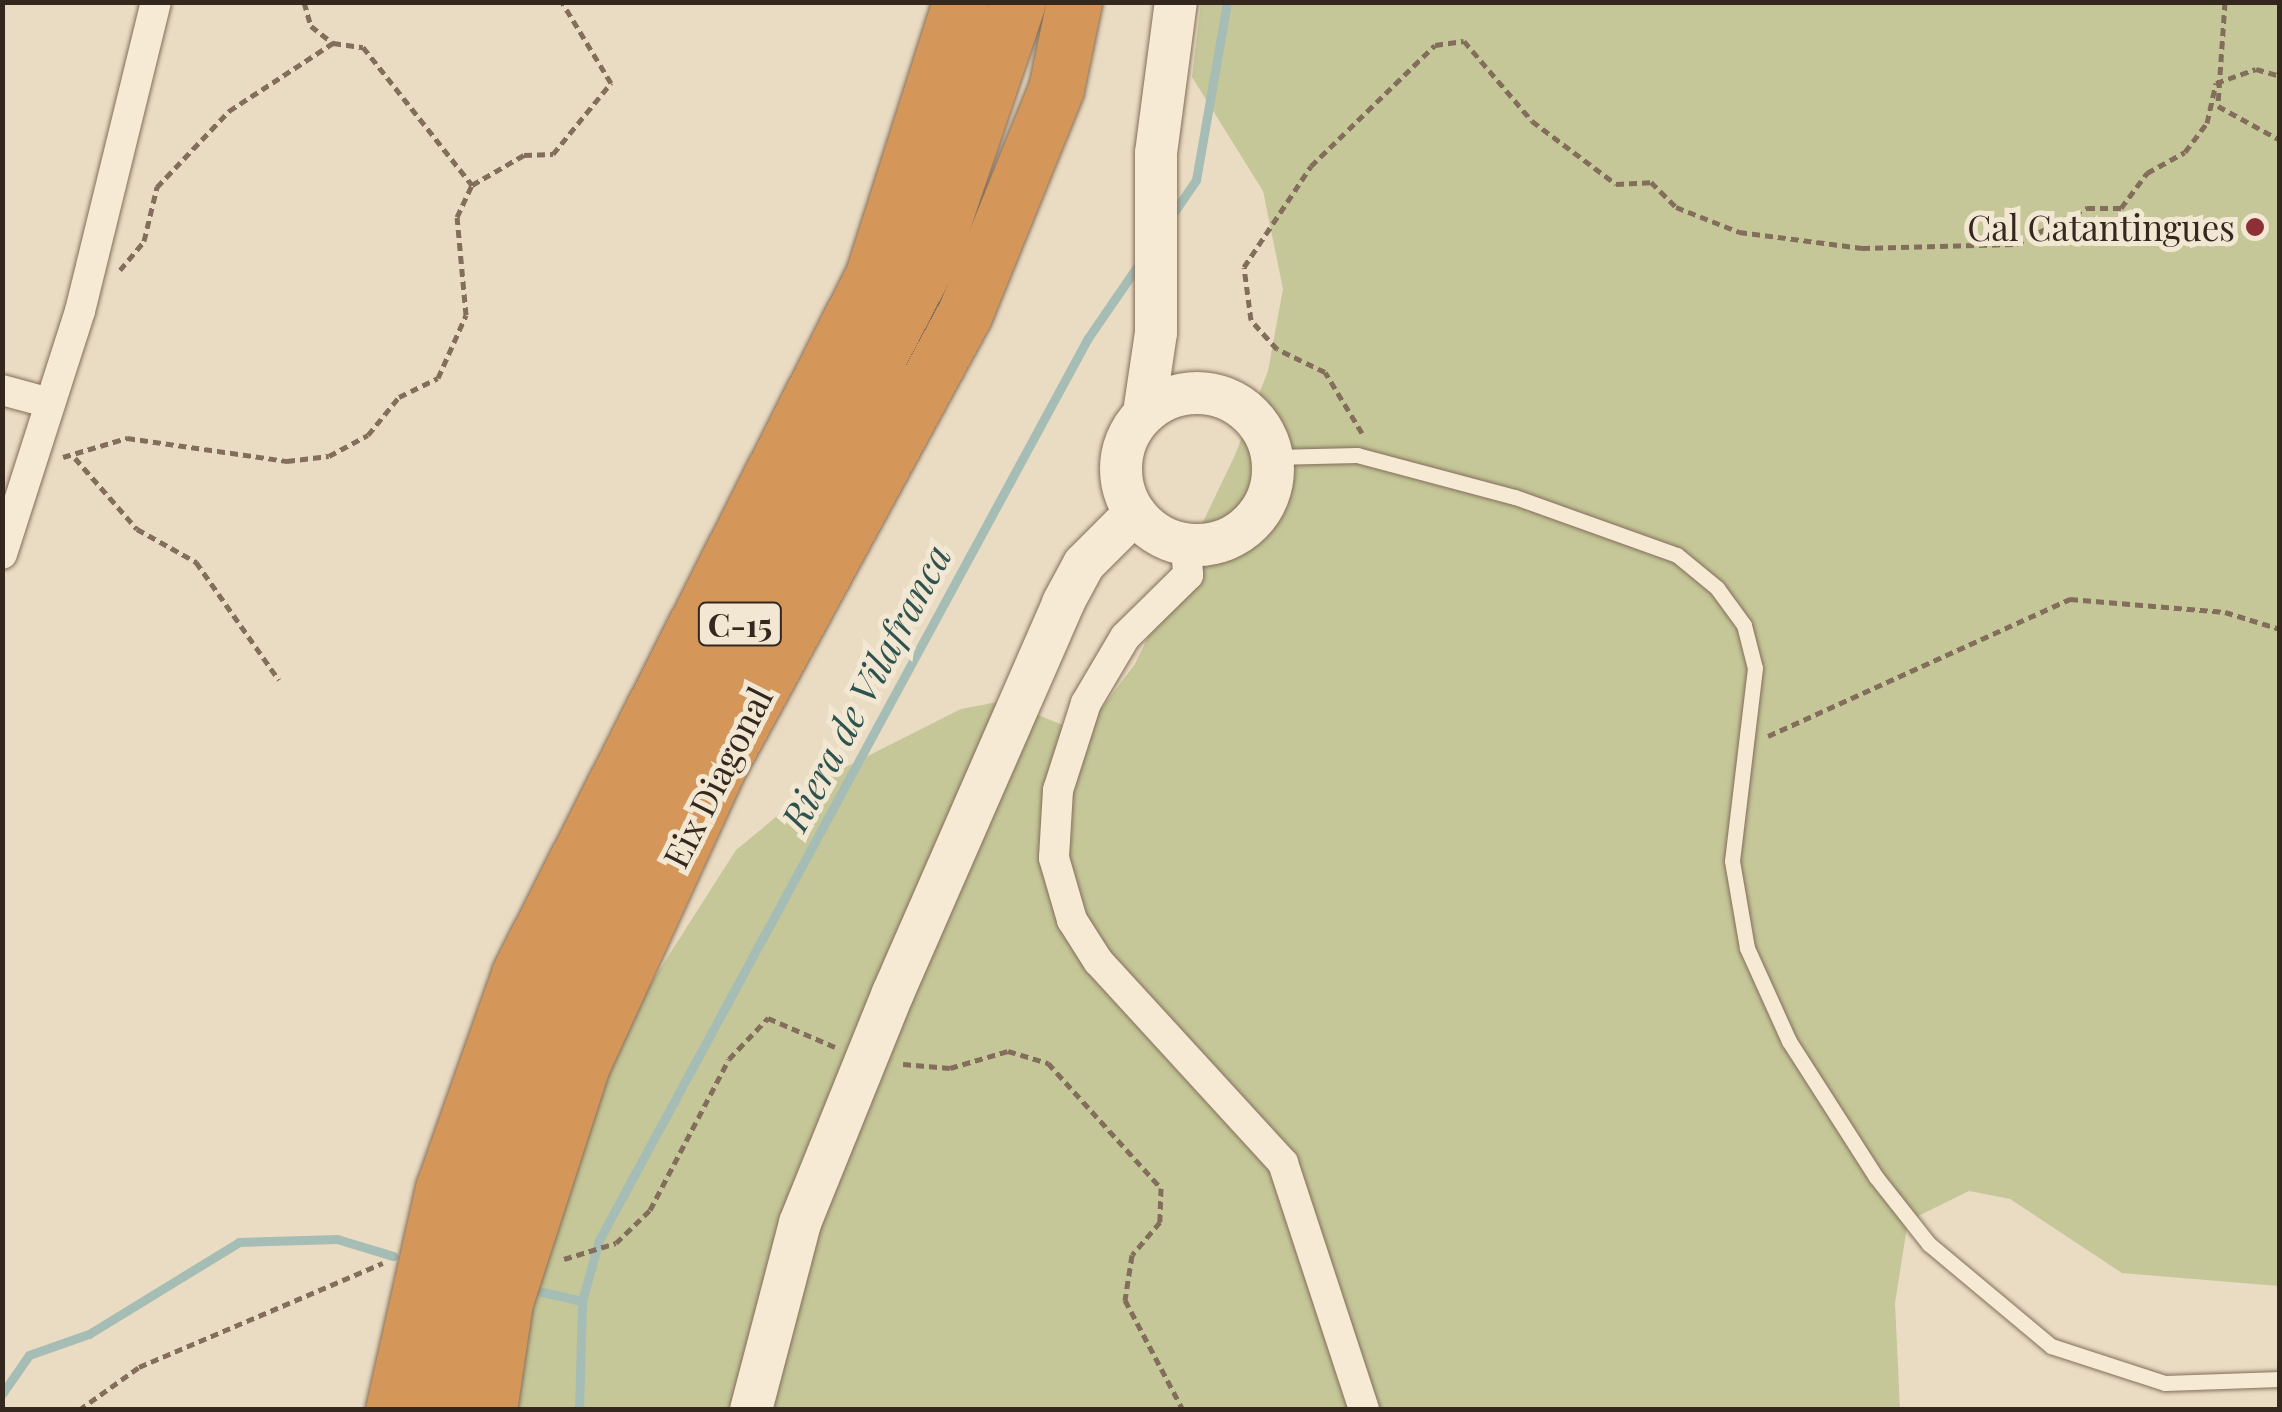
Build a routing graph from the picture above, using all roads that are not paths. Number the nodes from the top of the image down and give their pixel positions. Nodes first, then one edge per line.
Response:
1 (156, 2) edge
2 (960, 2) edge
3 (1018, 2) edge
4 (1074, 2) edge
5 (1098, 2) edge
6 (1176, 2) edge
7 (1056, 89) junction
8 (1156, 333) junction
9 (2, 390) edge
10 (1208, 392) junction
11 (50, 403) junction
12 (1144, 413) junction
13 (1273, 458) junction
14 (1134, 514) junction
15 (1186, 545) junction
16 (2, 554) edge
17 (2280, 1379) edge
18 (393, 1410) edge
19 (438, 1410) edge
20 (488, 1410) edge
21 (752, 1410) edge
22 (1364, 1410) edge

1 - 11 street
2 - 18 highway
3 - 19 highway, Eix Diagonal / C-15
4 - 7 highway, Eix Diagonal / C-15
5 - 7 highway
6 - 8 street
7 - 20 highway, Eix Diagonal / C-15
8 - 10 street
8 - 12 street
9 - 11 street
10 - 12 street
10 - 13 street
11 - 16 street
12 - 14 street
13 - 15 street
13 - 17 lane
14 - 15 street
14 - 21 street
15 - 22 street

